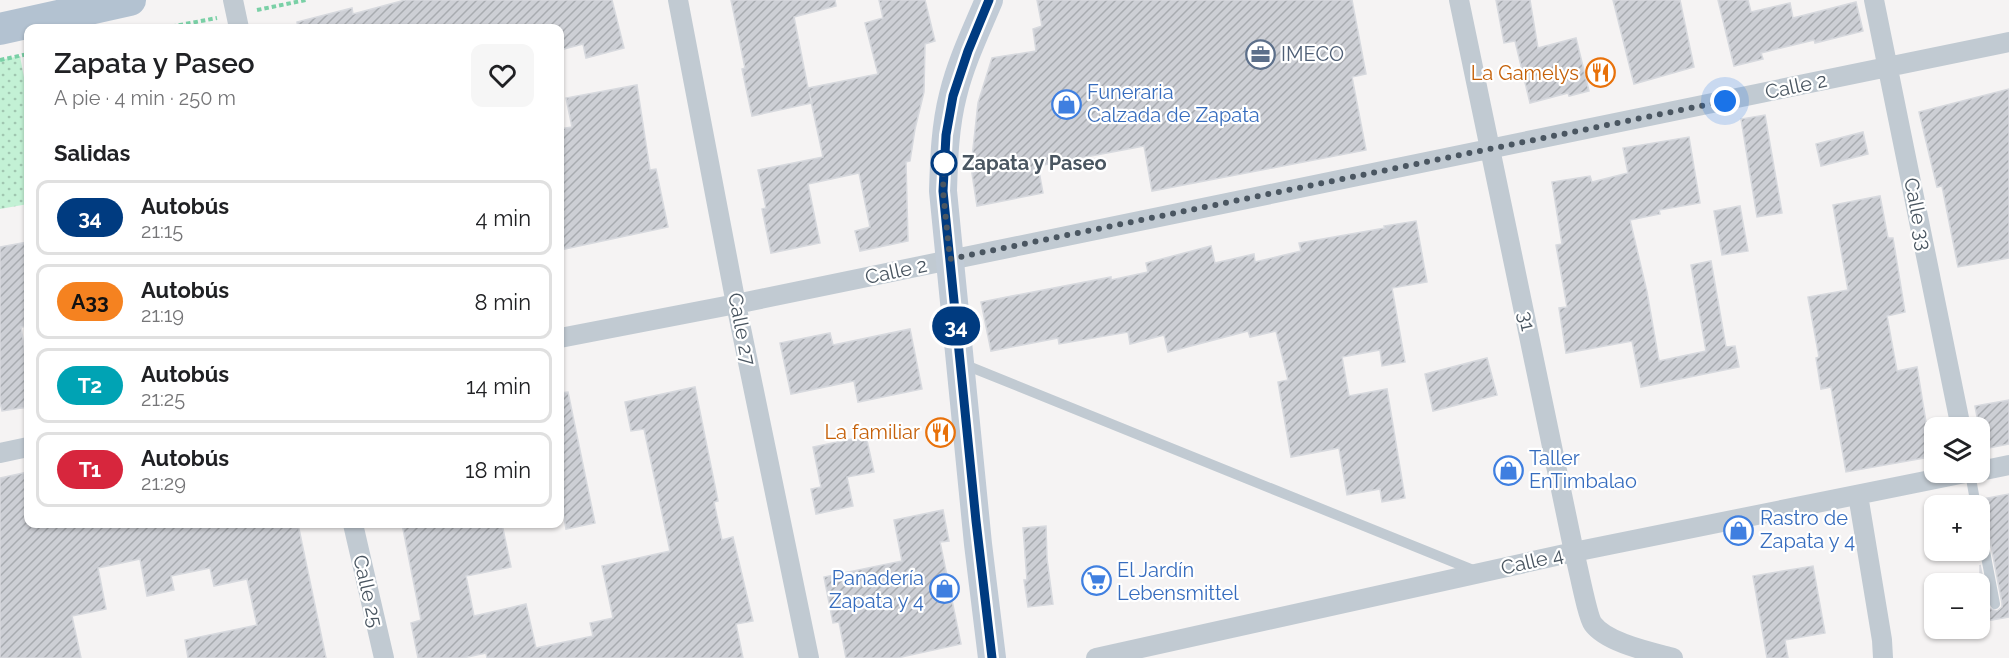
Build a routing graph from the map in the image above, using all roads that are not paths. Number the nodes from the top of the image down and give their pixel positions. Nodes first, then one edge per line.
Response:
1 (130, 0) edge
2 (233, 0) edge
3 (678, 0) edge
4 (989, 0) edge
5 (1459, 0) edge
6 (1874, 0) edge
7 (238, 24) edge
8 (0, 29) edge
9 (2009, 42) edge
10 (1888, 67) junction
11 (1491, 148) junction
12 (950, 259) junction
13 (736, 304) junction
14 (564, 337) edge
15 (960, 363) junction
16 (1958, 417) edge
17 (24, 448) edge
18 (0, 453) edge
19 (2009, 465) edge
20 (1990, 469) edge
21 (1924, 482) edge
22 (1858, 495) junction
23 (354, 528) edge
24 (1574, 552) junction
25 (1987, 561) edge
26 (1480, 573) junction
27 (1995, 604) dead end
28 (384, 658) edge
29 (809, 658) edge
30 (992, 658) edge
31 (1096, 658) edge
32 (1673, 658) edge
33 (1883, 658) edge

1 - 8 main road
2 - 7 street
3 - 13 street, Calle 27
4 - 12 main road
5 - 11 street, 31
6 - 10 street, Calle 33
9 - 10 street, Calle 2
10 - 11 street, Calle 2
10 - 16 street, Calle 33
11 - 12 street, Calle 2
11 - 24 street, 31
12 - 13 street, Calle 2
12 - 15 main road
13 - 14 street, Calle 2
13 - 29 street, Calle 27
15 - 26 lane
15 - 30 main road
17 - 18 street
19 - 20 street
21 - 22 street, Calle 4
22 - 24 street, Calle 4
22 - 33 street
23 - 28 street, Calle 25
24 - 26 street, Calle 4
24 - 32 street, 31
25 - 27 lane
26 - 31 street, Calle 4

